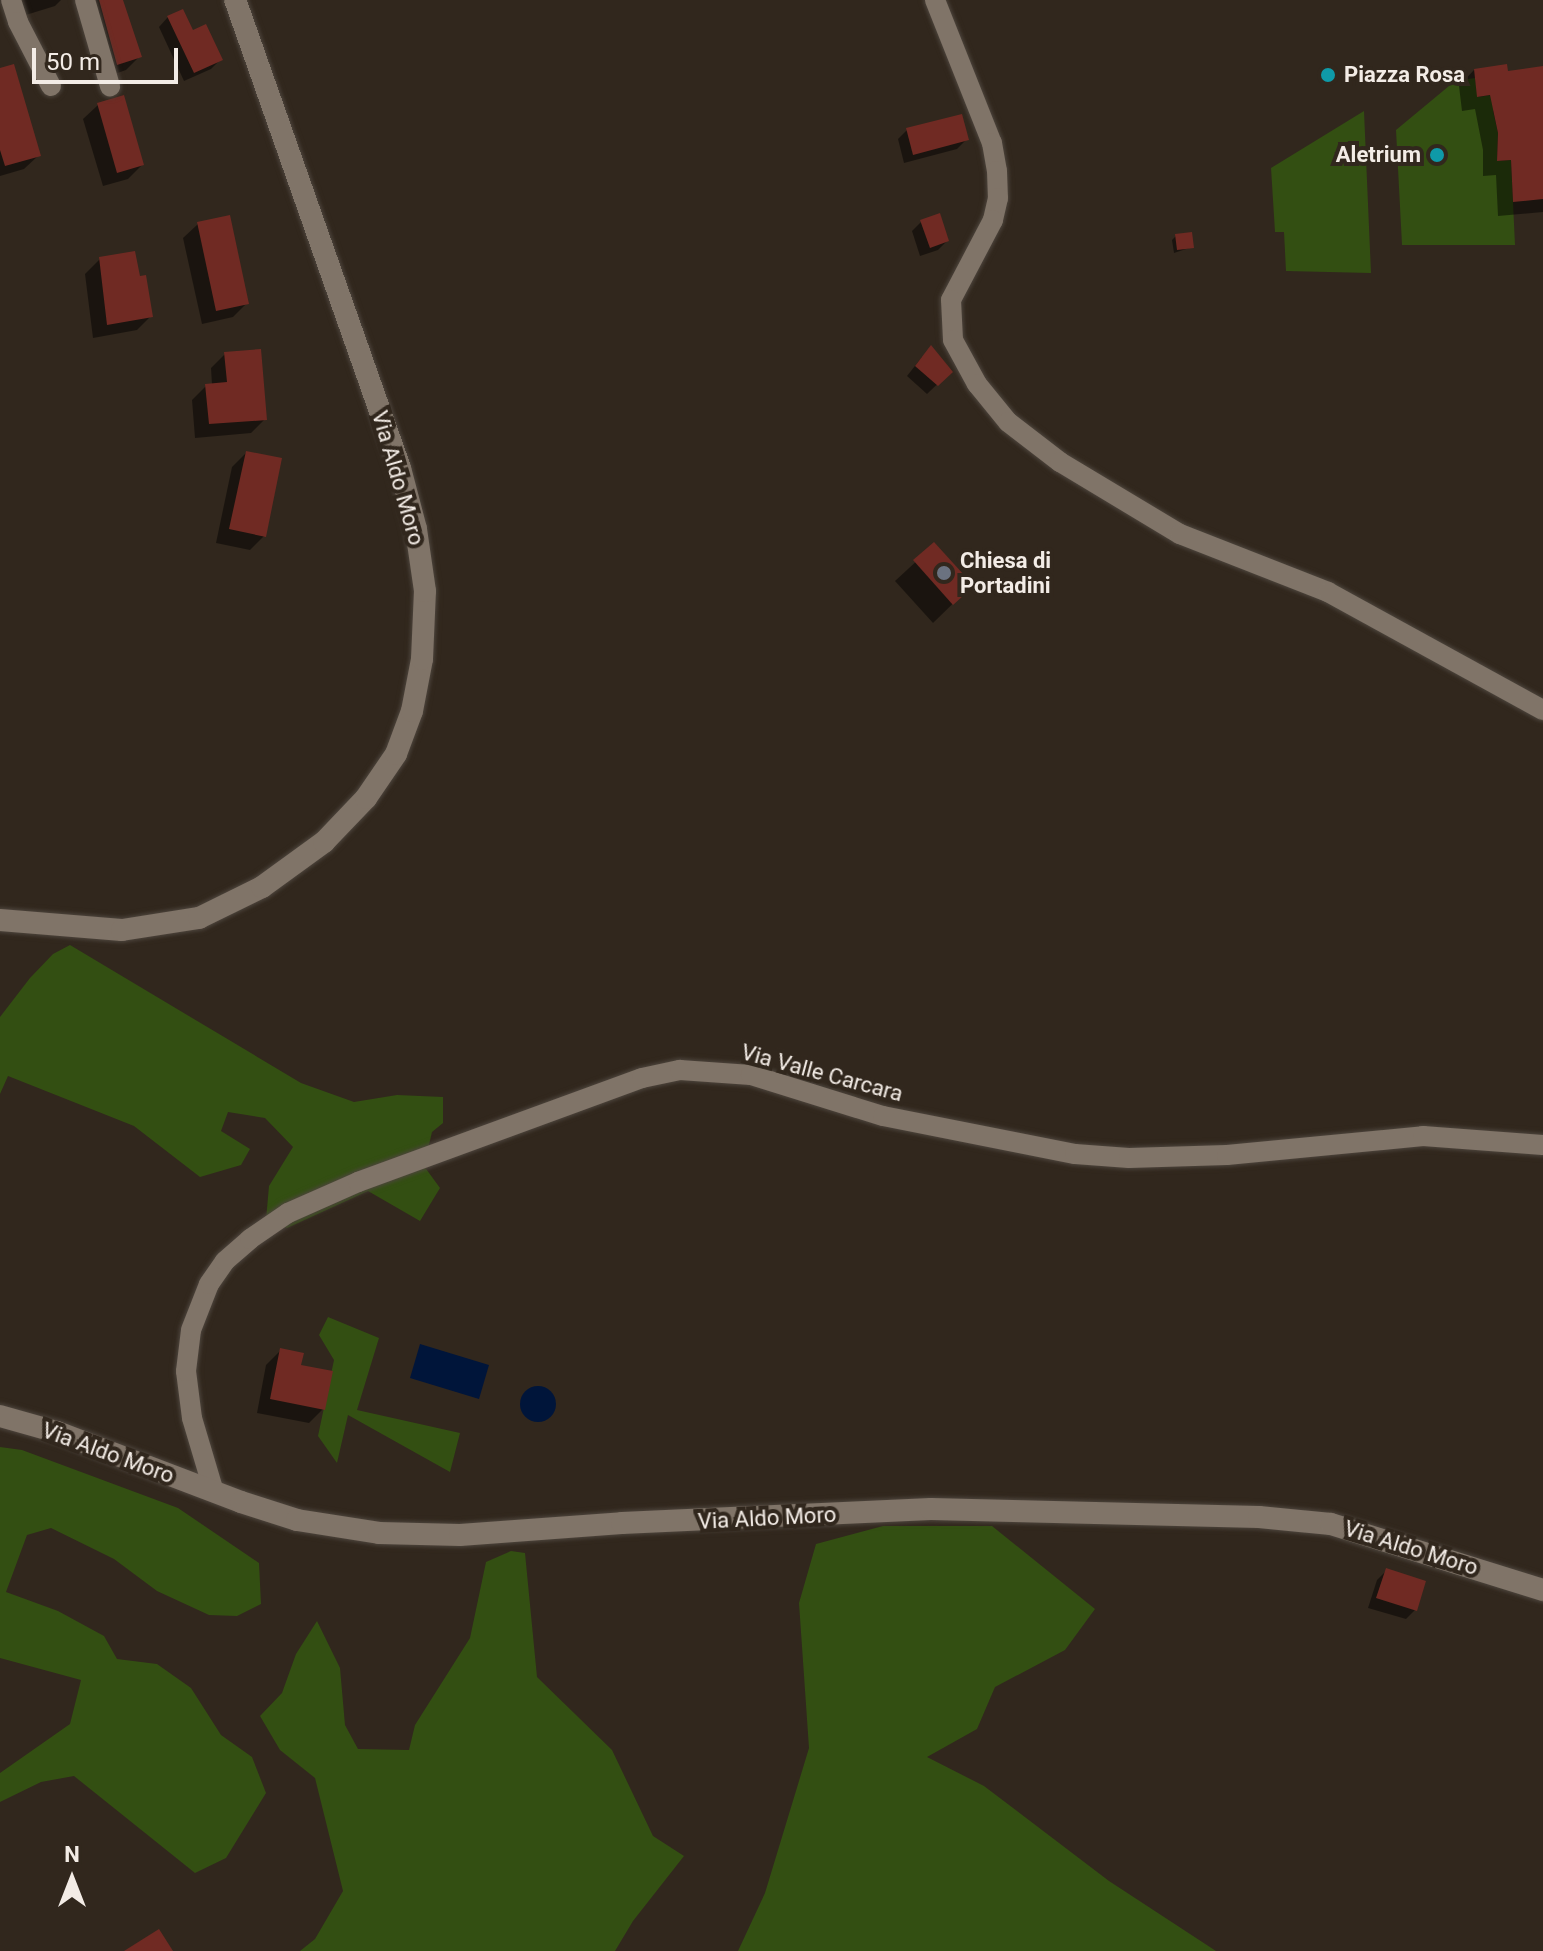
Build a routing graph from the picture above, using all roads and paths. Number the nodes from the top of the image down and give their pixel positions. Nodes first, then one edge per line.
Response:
1 (11, 0) edge
2 (85, 0) edge
3 (235, 0) edge
4 (935, 0) edge
5 (51, 86) dead end
6 (110, 86) dead end
7 (1543, 710) edge
8 (0, 920) edge
9 (1543, 1145) edge
10 (0, 1416) edge
11 (214, 1492) junction
12 (1543, 1590) edge

1 - 5 street
2 - 6 street
3 - 8 main road, Via Aldo Moro
4 - 7 street
9 - 11 street, Via Valle Carcara
10 - 11 main road, Via Aldo Moro
11 - 12 main road, Via Aldo Moro

